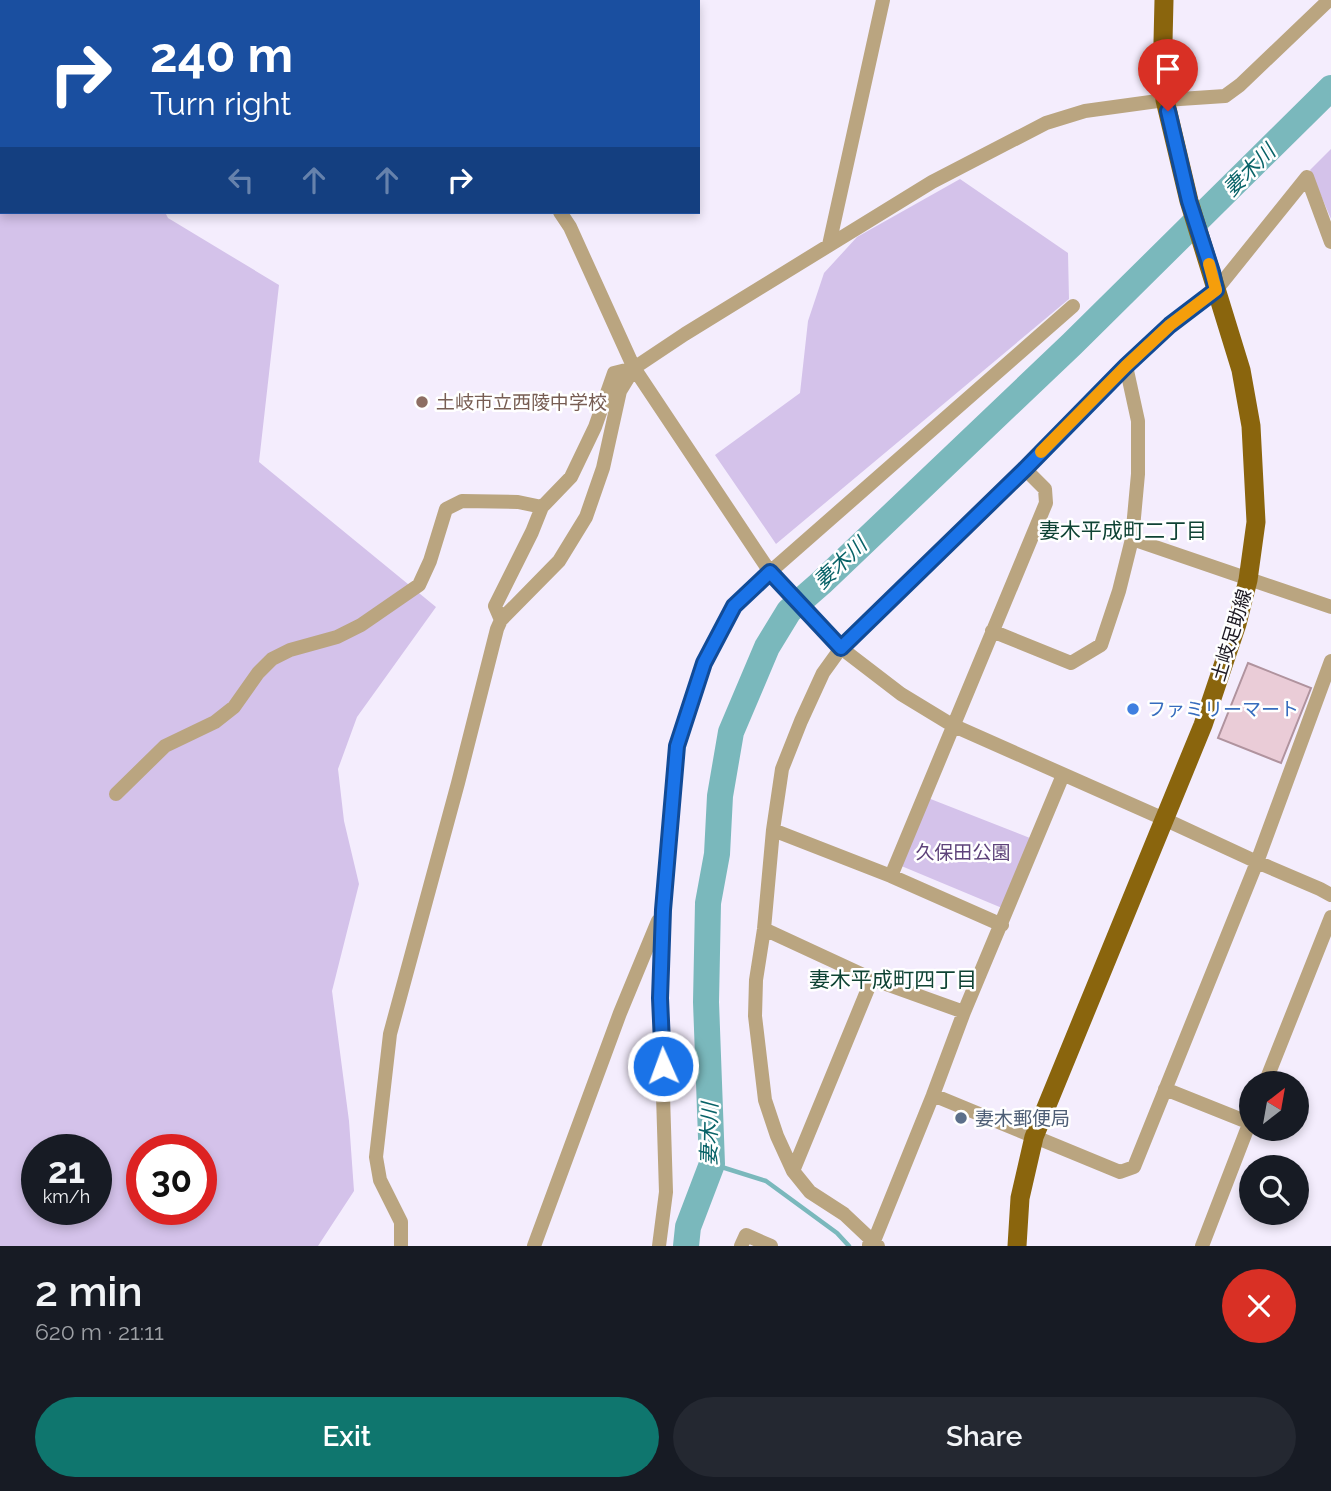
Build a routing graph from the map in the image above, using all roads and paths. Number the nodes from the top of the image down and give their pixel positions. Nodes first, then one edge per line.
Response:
1 (883, 0) edge
2 (1164, 0) edge
3 (1329, 0) edge
4 (1166, 106) junction
5 (562, 214) edge
6 (1331, 243) edge
7 (829, 245) junction
8 (1214, 281) junction
9 (1073, 306) dead end
10 (1126, 366) junction
11 (634, 368) junction
12 (1025, 469) junction
13 (542, 508) junction
14 (1132, 539) junction
15 (770, 572) junction
16 (1248, 580) junction
17 (1331, 607) edge
18 (501, 620) junction
19 (992, 631) junction
20 (841, 648) junction
21 (1331, 661) edge
22 (952, 725) junction
23 (1063, 775) junction
24 (116, 794) dead end
25 (1164, 819) junction
26 (773, 830) junction
27 (1257, 862) junction
28 (891, 876) junction
29 (1331, 895) edge
30 (663, 910) junction
31 (1331, 917) edge
32 (1002, 925) junction
33 (764, 929) junction
34 (872, 979) junction
35 (964, 1013) junction
36 (1270, 1071) edge
37 (1165, 1089) junction
38 (933, 1095) junction
39 (1239, 1117) edge
40 (1034, 1138) junction
41 (1242, 1141) edge
42 (793, 1171) junction
43 (873, 1244) edge
44 (401, 1246) edge
45 (534, 1246) edge
46 (659, 1246) edge
47 (741, 1246) edge
48 (771, 1246) edge
49 (1017, 1246) edge
50 (1202, 1246) edge

1 - 7 street
2 - 4 main road, 土岐足助線
3 - 4 street
4 - 7 street
4 - 8 main road, 土岐足助線
5 - 11 street
6 - 8 street
7 - 11 street
8 - 10 street
8 - 16 main road, 土岐足助線
9 - 15 street
10 - 12 street
10 - 14 street
11 - 13 street
11 - 15 street
11 - 18 street
12 - 19 street
12 - 20 street
13 - 18 street
13 - 24 street
14 - 16 street
14 - 19 street
15 - 20 street
15 - 30 street
16 - 17 street
16 - 25 main road, 土岐足助線
18 - 44 street
19 - 22 street
20 - 22 street
20 - 26 street
21 - 27 street
22 - 23 street
22 - 28 street
23 - 25 street
23 - 32 street
25 - 27 street
25 - 40 main road, 土岐足助線
26 - 28 street
26 - 33 street
27 - 29 street
27 - 37 street
28 - 32 street
30 - 45 street
30 - 46 street
31 - 36 street
32 - 35 street
33 - 34 street
33 - 42 street
34 - 35 street
34 - 42 street
35 - 38 street
37 - 39 street
37 - 40 street
38 - 40 street
38 - 43 street
40 - 49 main road, 土岐足助線
41 - 50 street
42 - 43 street
47 - 48 street

